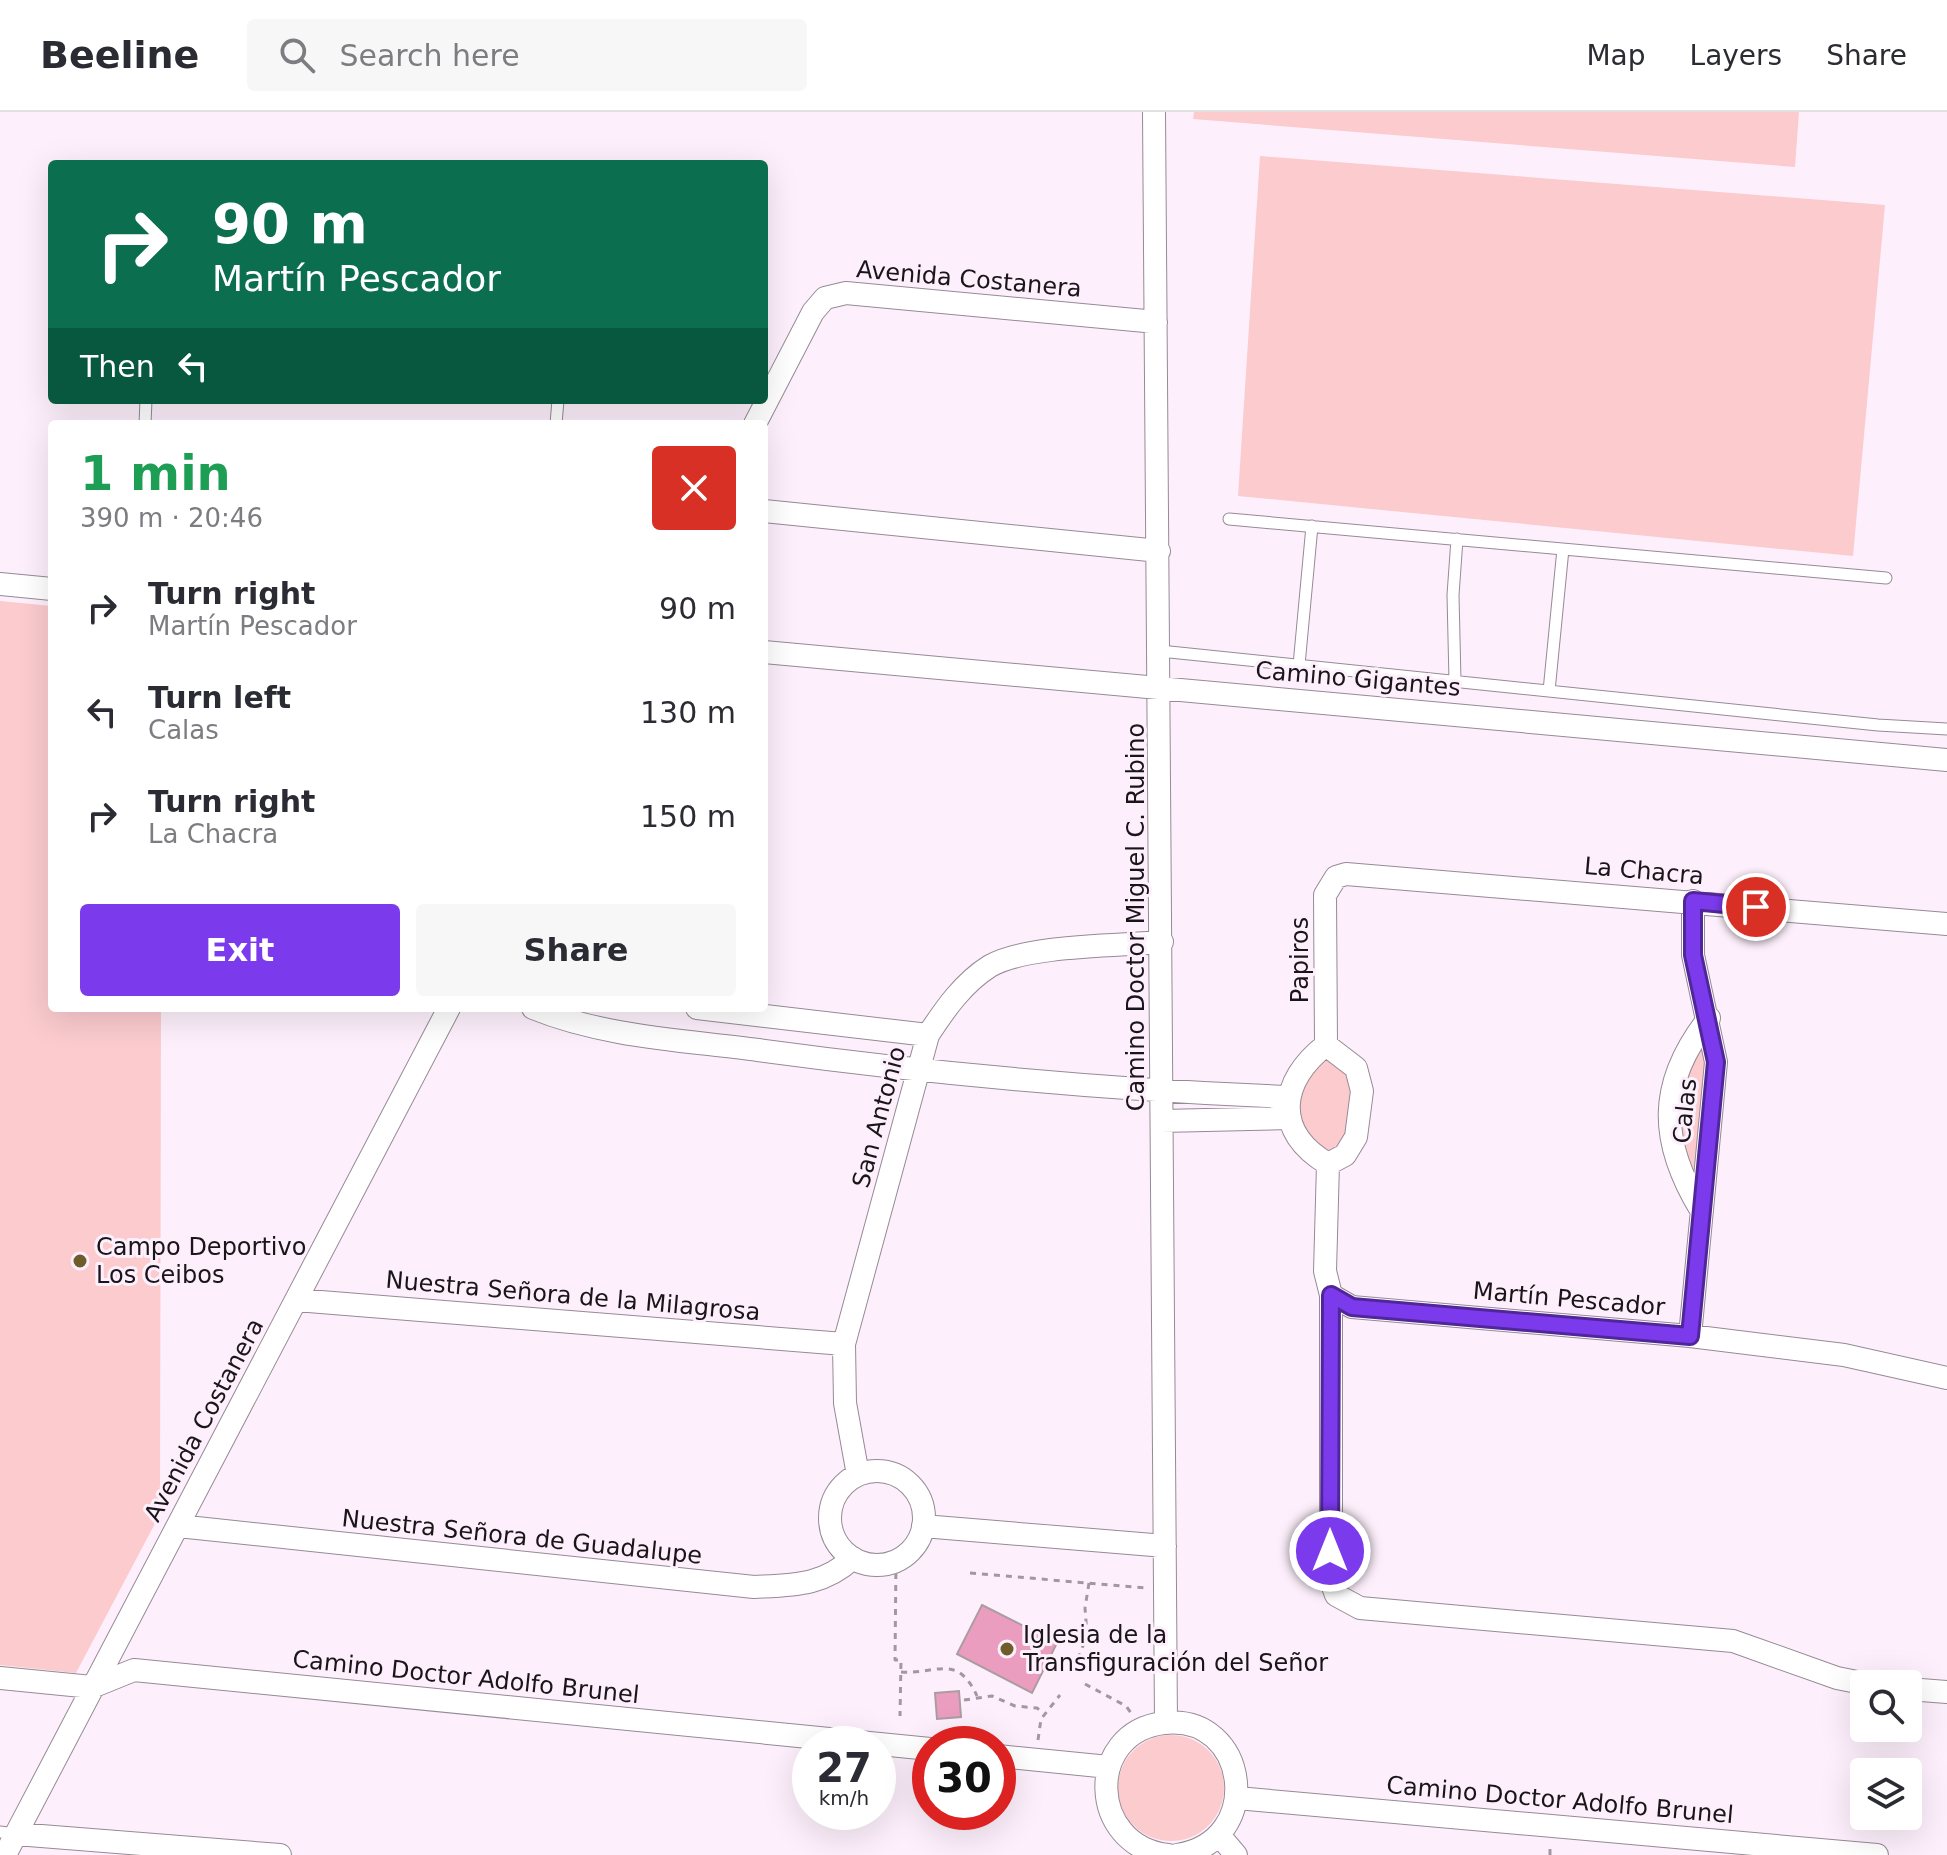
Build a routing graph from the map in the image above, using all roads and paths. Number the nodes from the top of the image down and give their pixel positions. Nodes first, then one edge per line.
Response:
1 (1154, 112) edge
2 (1156, 322) junction
3 (768, 399) edge
4 (768, 511) edge
5 (1229, 519) dead end
6 (1312, 526) junction
7 (1457, 539) junction
8 (1563, 549) junction
9 (1159, 551) junction
10 (1886, 578) dead end
11 (0, 584) edge
12 (48, 589) edge
13 (1160, 651) junction
14 (768, 652) edge
15 (1299, 665) junction
16 (1455, 681) junction
17 (1161, 688) junction
18 (1549, 691) junction
19 (1947, 729) edge
20 (1947, 760) edge
21 (1336, 877) joint
22 (1693, 901) junction
23 (1947, 924) edge
24 (1162, 942) junction
25 (447, 1012) edge
26 (545, 1012) edge
27 (731, 1012) edge
28 (1709, 1018) junction
29 (928, 1035) junction
30 (1326, 1045) junction
31 (919, 1072) junction
32 (1162, 1092) junction
33 (1289, 1107) junction
34 (1162, 1121) junction
35 (1328, 1164) junction
36 (1701, 1210) junction
37 (1331, 1295) junction
38 (296, 1300) junction
39 (1690, 1336) junction
40 (844, 1344) junction
41 (1947, 1378) edge
42 (858, 1475) junction
43 (178, 1526) junction
44 (923, 1526) junction
45 (1165, 1546) junction
46 (853, 1558) junction
47 (896, 1561) junction
48 (970, 1573) dead end
49 (1089, 1583) junction
50 (1165, 1590) junction
51 (1078, 1659) dead end
52 (901, 1672) junction
53 (0, 1678) edge
54 (1850, 1681) edge
55 (1085, 1684) dead end
56 (92, 1687) junction
57 (1922, 1690) edge
58 (1947, 1692) edge
59 (1060, 1695) dead end
60 (977, 1696) junction
61 (964, 1700) dead end
62 (1046, 1715) junction
63 (900, 1716) dead end
64 (1166, 1723) junction
65 (1141, 1731) junction
66 (912, 1747) edge
67 (1016, 1758) edge
68 (1037, 1760) junction
69 (1109, 1767) junction
70 (1237, 1798) junction
71 (8, 1833) edge
72 (1219, 1835) junction
73 (5, 1855) edge
74 (280, 1855) edge
75 (1168, 1855) edge
76 (1177, 1855) edge
77 (1236, 1855) edge
78 (1877, 1855) edge

1 - 2 street, Camino Doctor Miguel C. Rubino
2 - 3 street, Avenida Costanera
2 - 9 street, Camino Doctor Miguel C. Rubino
4 - 9 street
5 - 6 lane
6 - 7 lane
6 - 15 lane
7 - 8 lane
7 - 16 lane
8 - 10 lane
8 - 18 lane
9 - 13 street, Camino Doctor Miguel C. Rubino
11 - 12 street
13 - 15 lane
13 - 17 street, Camino Doctor Miguel C. Rubino
14 - 17 street, Camino Gigantes
15 - 16 lane
16 - 18 lane
17 - 20 street, Camino Gigantes
17 - 24 street, Camino Doctor Miguel C. Rubino
18 - 19 lane
21 - 22 street, La Chacra
21 - 30 street, Papiros
22 - 23 street, La Chacra
22 - 28 street, Calas
24 - 29 street, San Antonio
24 - 32 street, Camino Doctor Miguel C. Rubino
25 - 38 street, Avenida Costanera
26 - 31 street
27 - 29 street
28 - 36 street, Calas
28 - 36 street, Calas
29 - 31 street, San Antonio
30 - 33 street
30 - 35 street
31 - 32 street
31 - 40 street, San Antonio
32 - 33 street
32 - 34 street, Camino Doctor Miguel C. Rubino
33 - 34 street
33 - 35 street
34 - 45 street, Camino Doctor Miguel C. Rubino
35 - 37 street
36 - 39 street, Calas
37 - 39 street, Martín Pescador
37 - 54 street
38 - 40 street, Nuestra Señora de la Milagrosa
38 - 43 street, Avenida Costanera
39 - 41 street, Martín Pescador
40 - 42 street, San Antonio
42 - 44 street
42 - 46 street
43 - 46 street, Nuestra Señora de Guadalupe
43 - 56 street, Avenida Costanera
44 - 45 street
44 - 47 street
45 - 50 street, Camino Doctor Miguel C. Rubino
46 - 47 street
47 - 52 path
48 - 49 path
49 - 50 path
49 - 51 path
50 - 64 street, Camino Doctor Miguel C. Rubino
52 - 60 path
52 - 63 path
53 - 56 street, Camino Doctor Adolfo Brunel
55 - 65 path
56 - 66 street, Camino Doctor Adolfo Brunel
56 - 71 street, Avenida Costanera
57 - 58 street
59 - 62 path
60 - 61 path
60 - 62 path
62 - 68 path
64 - 65 street
64 - 70 street
65 - 69 street
67 - 68 street
68 - 69 street
69 - 75 street
70 - 72 street
70 - 78 street, Camino Doctor Adolfo Brunel
71 - 73 street, Avenida Costanera
71 - 74 street
72 - 76 street
72 - 77 street

